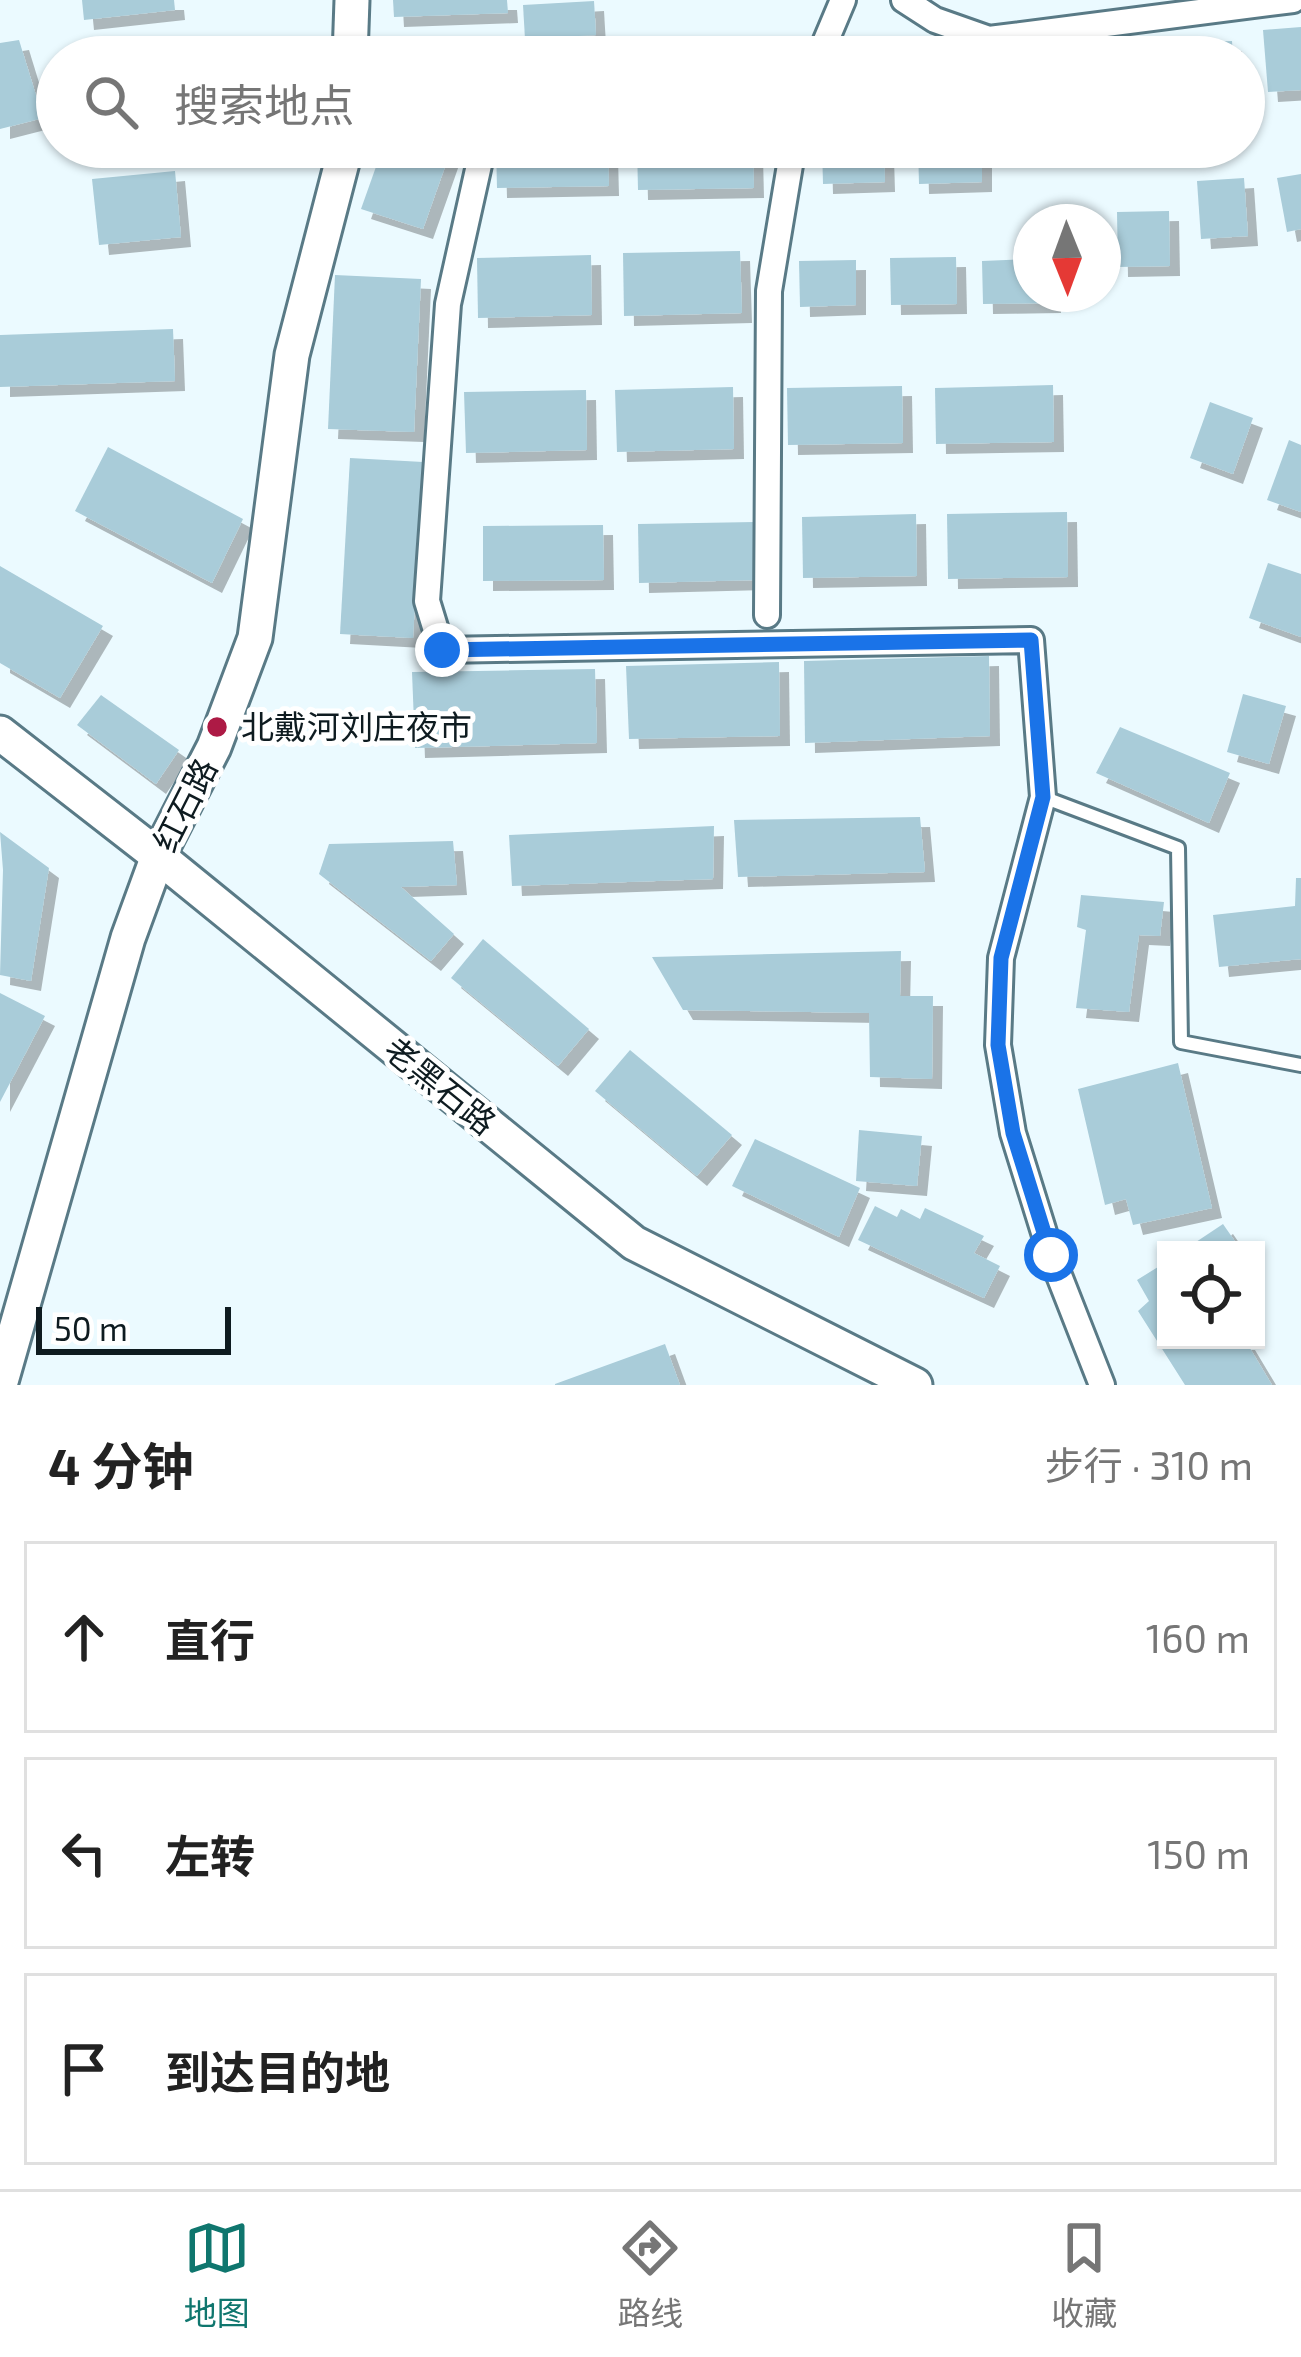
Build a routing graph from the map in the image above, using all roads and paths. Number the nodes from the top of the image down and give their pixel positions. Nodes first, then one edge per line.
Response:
1 (352, 0) edge
2 (843, 0) edge
3 (904, 0) edge
4 (1294, 0) edge
5 (351, 36) edge
6 (828, 36) edge
7 (980, 36) edge
8 (1012, 36) edge
9 (341, 168) edge
10 (478, 168) edge
11 (790, 168) edge
12 (767, 615) dead end
13 (0, 733) edge
14 (1043, 797) junction
15 (158, 856) junction
16 (1301, 1064) edge
17 (0, 1385) edge
18 (915, 1385) edge
19 (1102, 1385) edge

1 - 5 street
2 - 6 street
3 - 7 street
4 - 8 street
9 - 15 street, 红石路
10 - 14 street
11 - 12 street
13 - 15 street, 老黑石路
14 - 16 lane
14 - 19 street
15 - 17 street, 红石路
15 - 18 street, 老黑石路

